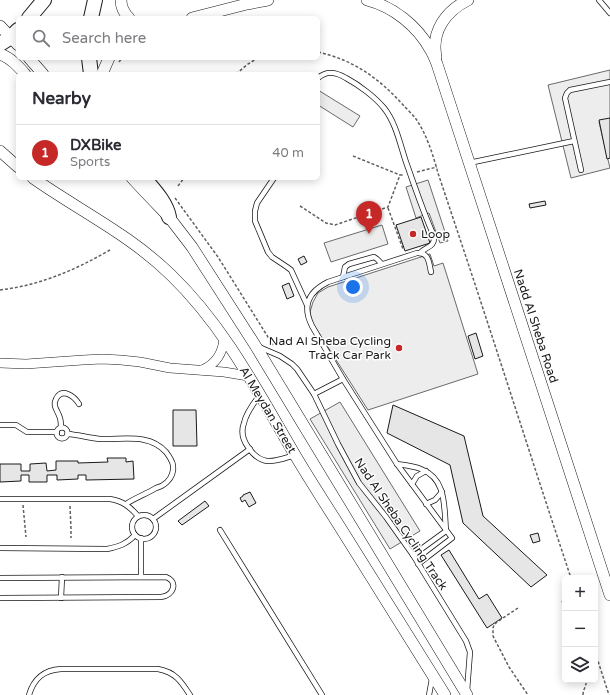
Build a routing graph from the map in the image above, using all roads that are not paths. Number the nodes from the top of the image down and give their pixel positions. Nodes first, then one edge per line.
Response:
1 (44, 0) edge
2 (95, 0) edge
3 (121, 0) edge
4 (268, 0) edge
5 (367, 0) edge
6 (468, 0) edge
7 (599, 0) edge
8 (610, 13) edge
9 (31, 16) edge
10 (91, 16) edge
11 (127, 16) edge
12 (200, 16) edge
13 (0, 26) edge
14 (12, 39) edge
15 (0, 54) edge
16 (31, 60) edge
17 (89, 60) edge
18 (108, 60) edge
19 (437, 64) junction
20 (23, 72) edge
21 (41, 72) edge
22 (91, 72) edge
23 (103, 72) edge
24 (320, 77) edge
25 (610, 82) edge
26 (574, 141) junction
27 (0, 151) edge
28 (469, 163) junction
29 (16, 165) edge
30 (581, 170) dead end
31 (36, 180) edge
32 (127, 180) edge
33 (134, 180) edge
34 (146, 180) edge
35 (273, 180) edge
36 (144, 192) junction
37 (169, 217) junction
38 (420, 253) junction
39 (382, 264) junction
40 (432, 272) dead end
41 (343, 277) junction
42 (307, 305) junction
43 (224, 338) junction
44 (255, 345) junction
45 (0, 363) edge
46 (200, 371) junction
47 (248, 376) junction
48 (343, 379) junction
49 (260, 394) junction
50 (314, 394) junction
51 (79, 404) dead end
52 (0, 425) edge
53 (61, 427) junction
54 (57, 432) junction
55 (68, 434) junction
56 (250, 449) junction
57 (295, 455) junction
58 (397, 464) junction
59 (426, 471) junction
60 (412, 484) junction
61 (442, 492) junction
62 (0, 499) edge
63 (126, 504) junction
64 (426, 504) junction
65 (138, 516) junction
66 (153, 519) junction
67 (220, 530) dead end
68 (446, 531) junction
69 (135, 535) junction
70 (141, 538) junction
71 (0, 548) edge
72 (413, 555) junction
73 (418, 564) junction
74 (141, 577) junction
75 (0, 578) edge
76 (62, 578) junction
77 (610, 595) edge
78 (0, 598) edge
79 (61, 598) junction
80 (433, 676) junction
81 (29, 695) edge
82 (190, 695) edge
83 (322, 695) edge
84 (430, 695) edge
85 (445, 695) edge
86 (467, 695) edge

1 - 9 main road
2 - 10 main road
3 - 11 street
4 - 12 street
5 - 19 street, Nadd Al Sheba Road
6 - 19 street, Nadd Al Sheba Road
7 - 8 lane
13 - 14 street
15 - 20 street
16 - 21 street
17 - 22 main road
18 - 23 street
19 - 28 street, Nadd Al Sheba Road
24 - 38 lane
25 - 26 lane
26 - 28 lane
26 - 30 lane
27 - 29 street
28 - 77 street, Nadd Al Sheba Road
31 - 43 street, Al Meydan Street
32 - 36 street
33 - 36 street, Al Meydan Street
34 - 37 main road
35 - 42 lane
36 - 37 street, Al Meydan Street
37 - 44 street, Al Meydan Street
38 - 39 lane
38 - 40 lane
39 - 41 lane
39 - 41 lane
41 - 42 lane
42 - 48 lane
43 - 46 street
43 - 47 street, Al Meydan Street
44 - 50 lane, Nad Al Sheba Cycling Track
44 - 86 street, Al Meydan Street
45 - 46 street
46 - 47 street
47 - 49 street, Al Meydan Street
48 - 50 lane
48 - 58 lane
49 - 56 lane
49 - 57 street, Al Meydan Street
50 - 72 lane, Nad Al Sheba Cycling Track
51 - 53 lane
52 - 54 lane
53 - 54 lane
53 - 55 lane
54 - 55 lane
55 - 63 lane
56 - 57 lane
56 - 66 lane
57 - 80 street, Al Meydan Street
58 - 59 lane
58 - 60 lane
59 - 60 lane
59 - 61 lane
60 - 64 lane
61 - 64 lane
61 - 68 lane
62 - 63 lane
63 - 65 lane
64 - 68 lane
65 - 66 lane
65 - 69 lane
66 - 70 lane
67 - 83 lane
68 - 72 lane
68 - 73 lane
69 - 70 lane
69 - 71 lane
70 - 74 lane
72 - 73 lane, Nad Al Sheba Cycling Track
73 - 86 lane, Nad Al Sheba Cycling Track
74 - 76 lane
74 - 79 lane
75 - 76 lane
76 - 79 lane
78 - 79 lane
80 - 84 lane
80 - 85 street, Al Meydan Street
81 - 82 lane

